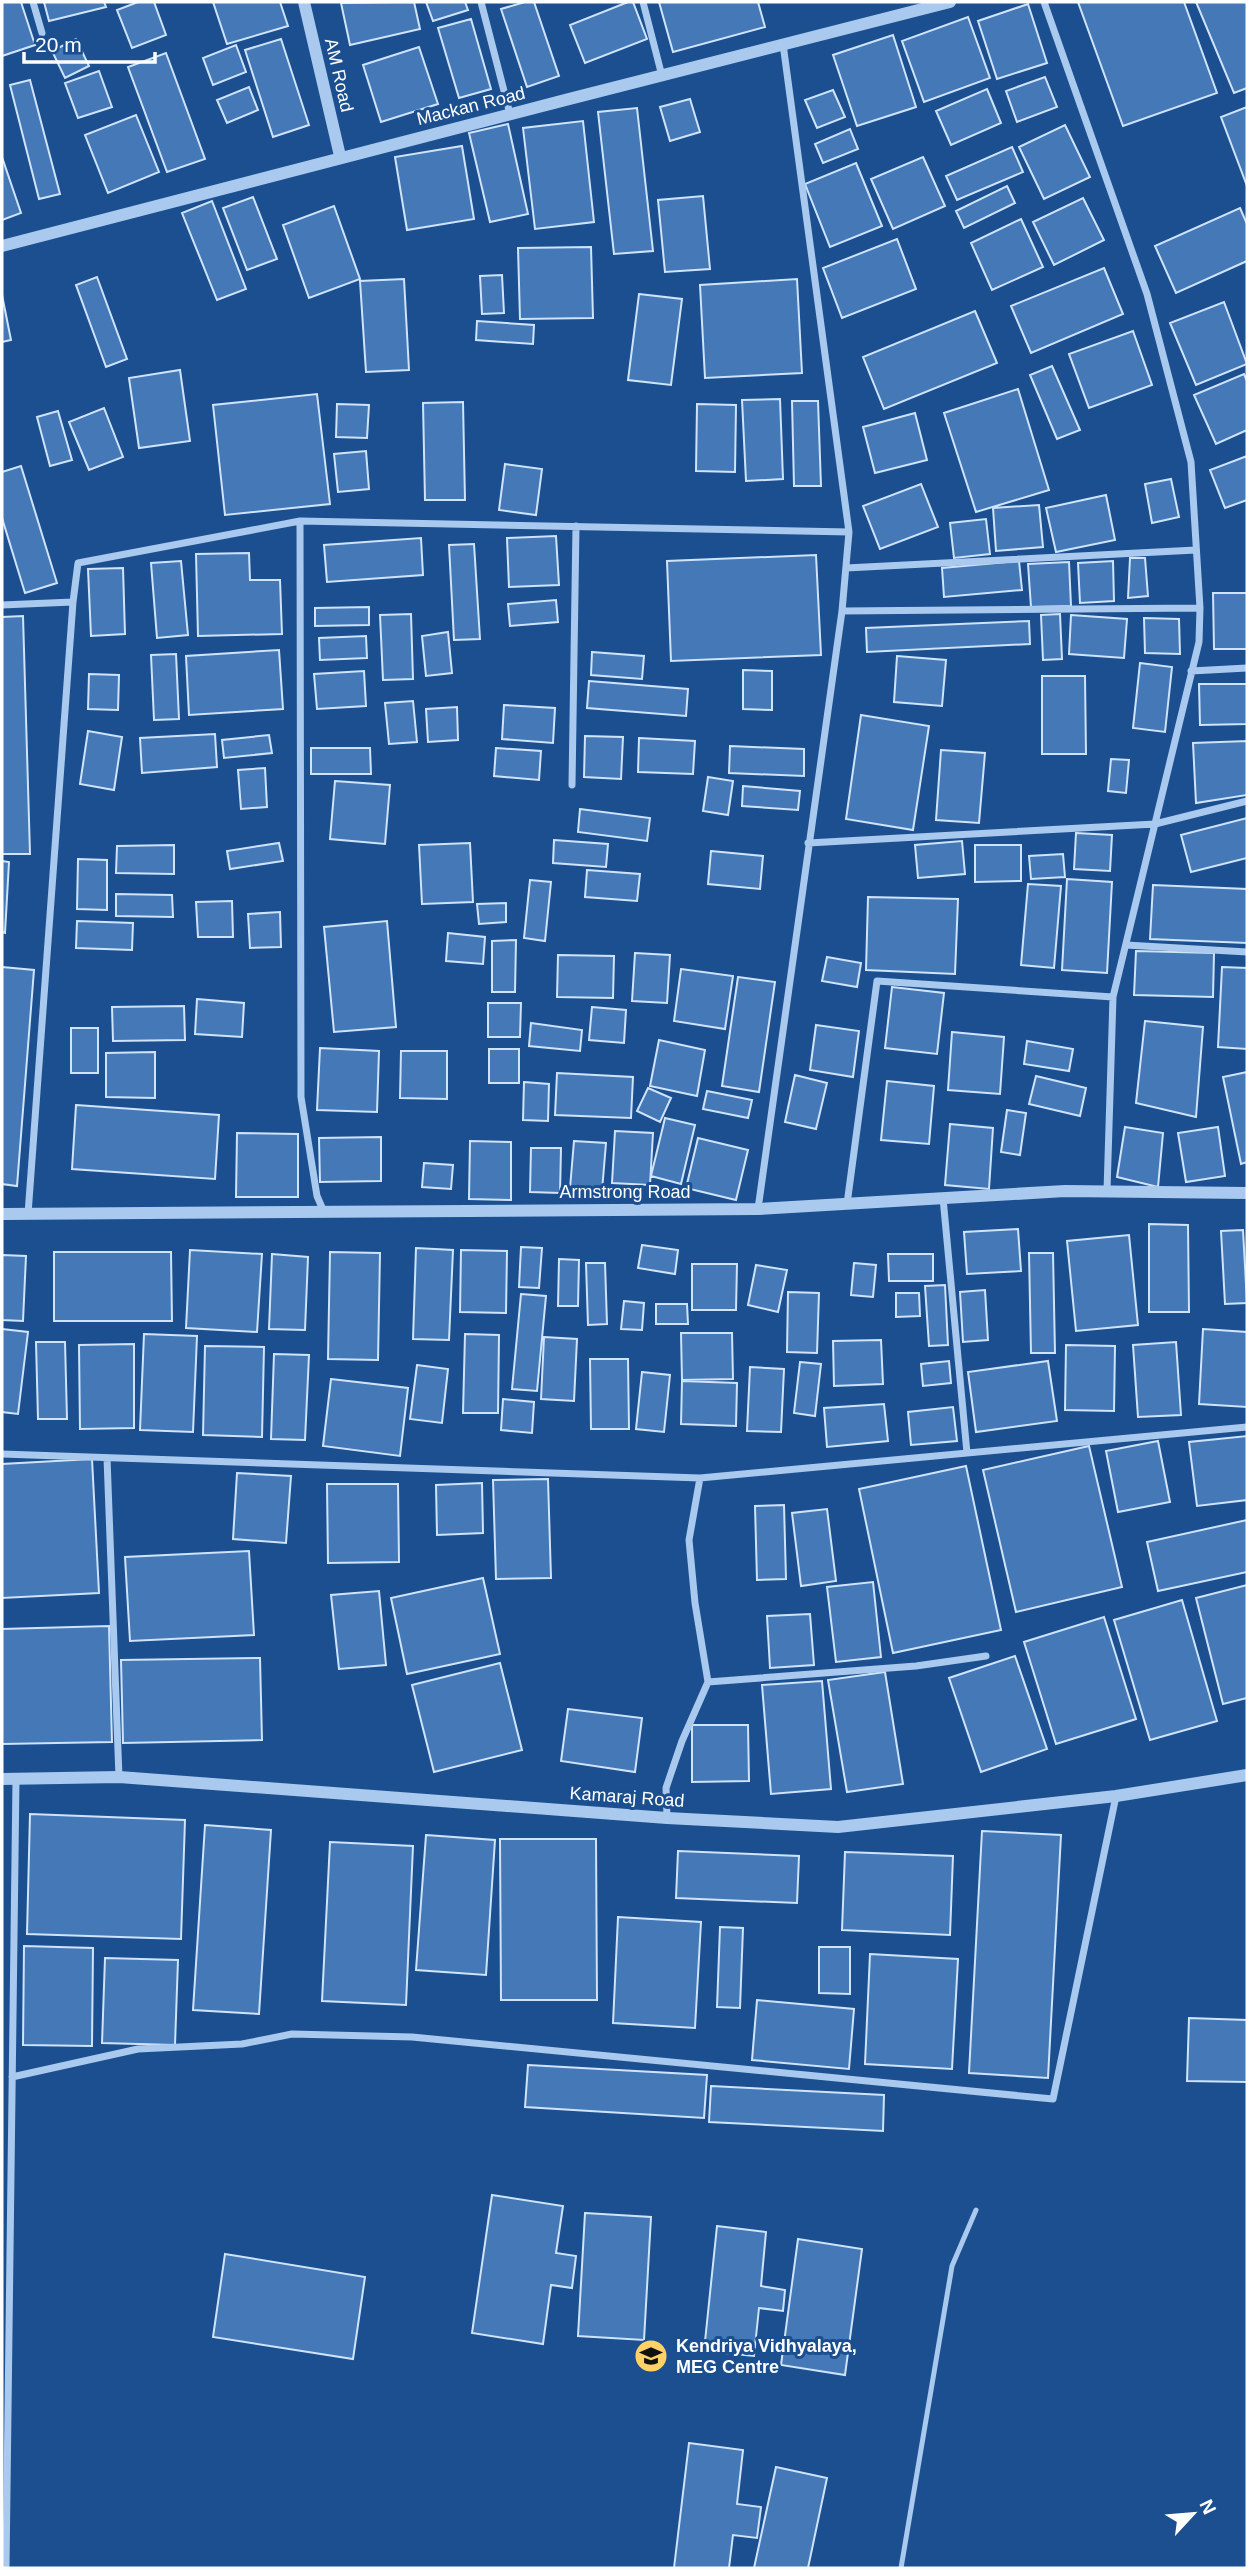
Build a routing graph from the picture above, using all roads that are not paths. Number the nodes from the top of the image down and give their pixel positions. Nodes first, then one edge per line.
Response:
1 (33, 2) edge
2 (304, 2) edge
3 (481, 2) edge
4 (643, 2) edge
5 (950, 2) edge
6 (1044, 2) edge
7 (42, 33) dead end
8 (783, 44) junction
9 (662, 76) junction
10 (510, 114) junction
11 (340, 156) junction
12 (2, 246) edge
13 (300, 521) junction
14 (576, 526) junction
15 (849, 532) junction
16 (1196, 550) junction
17 (846, 568) junction
18 (73, 602) junction
19 (2, 606) edge
20 (1200, 608) junction
21 (842, 611) junction
22 (1247, 668) edge
23 (1191, 671) junction
24 (572, 785) dead end
25 (1247, 801) edge
26 (1155, 824) junction
27 (808, 842) junction
28 (1126, 946) junction
29 (1247, 952) edge
30 (1113, 997) junction
31 (1107, 1191) junction
32 (1247, 1193) edge
33 (943, 1198) junction
34 (847, 1204) junction
35 (758, 1209) junction
36 (324, 1212) junction
37 (28, 1213) junction
38 (2, 1214) edge
39 (1247, 1427) edge
40 (967, 1453) junction
41 (2, 1454) edge
42 (107, 1458) junction
43 (700, 1478) junction
44 (986, 1656) dead end
45 (708, 1682) junction
46 (1247, 1775) edge
47 (119, 1777) junction
48 (16, 1778) junction
49 (2, 1779) edge
50 (1116, 1796) junction
51 (667, 1818) junction
52 (12, 2077) junction
53 (976, 2210) dead end
54 (6, 2568) edge
55 (901, 2568) edge

1 - 7 street
2 - 11 street, AM Road
3 - 10 street
4 - 9 street
5 - 8 street, Mackan Road
6 - 16 street
8 - 9 street, Mackan Road
8 - 15 street
9 - 10 street, Mackan Road
10 - 11 street, Mackan Road
11 - 12 street, Mackan Road
13 - 14 street
13 - 18 street
13 - 36 street
14 - 15 street
14 - 24 street
15 - 17 street
16 - 17 street
16 - 20 street
17 - 21 street
18 - 19 street
18 - 37 street
20 - 21 street
20 - 23 street
21 - 27 street
22 - 23 street
23 - 26 street
25 - 26 street
26 - 27 street
26 - 28 street
27 - 35 street
28 - 29 street
28 - 30 street
30 - 31 street
30 - 34 street
31 - 32 street, Armstrong Road
31 - 33 street, Armstrong Road
33 - 34 street, Armstrong Road
33 - 40 street
34 - 35 street, Armstrong Road
35 - 36 street, Armstrong Road
36 - 37 street, Armstrong Road
37 - 38 street, Armstrong Road
39 - 40 street
40 - 43 street
41 - 42 street
42 - 43 street
42 - 47 street
43 - 45 street
44 - 45 street
45 - 51 street
46 - 50 street, Kamaraj Road
47 - 48 street, Kamaraj Road
47 - 51 street, Kamaraj Road
48 - 49 street, Kamaraj Road
48 - 52 street
50 - 51 street, Kamaraj Road
50 - 52 street
52 - 54 street
53 - 55 lane

